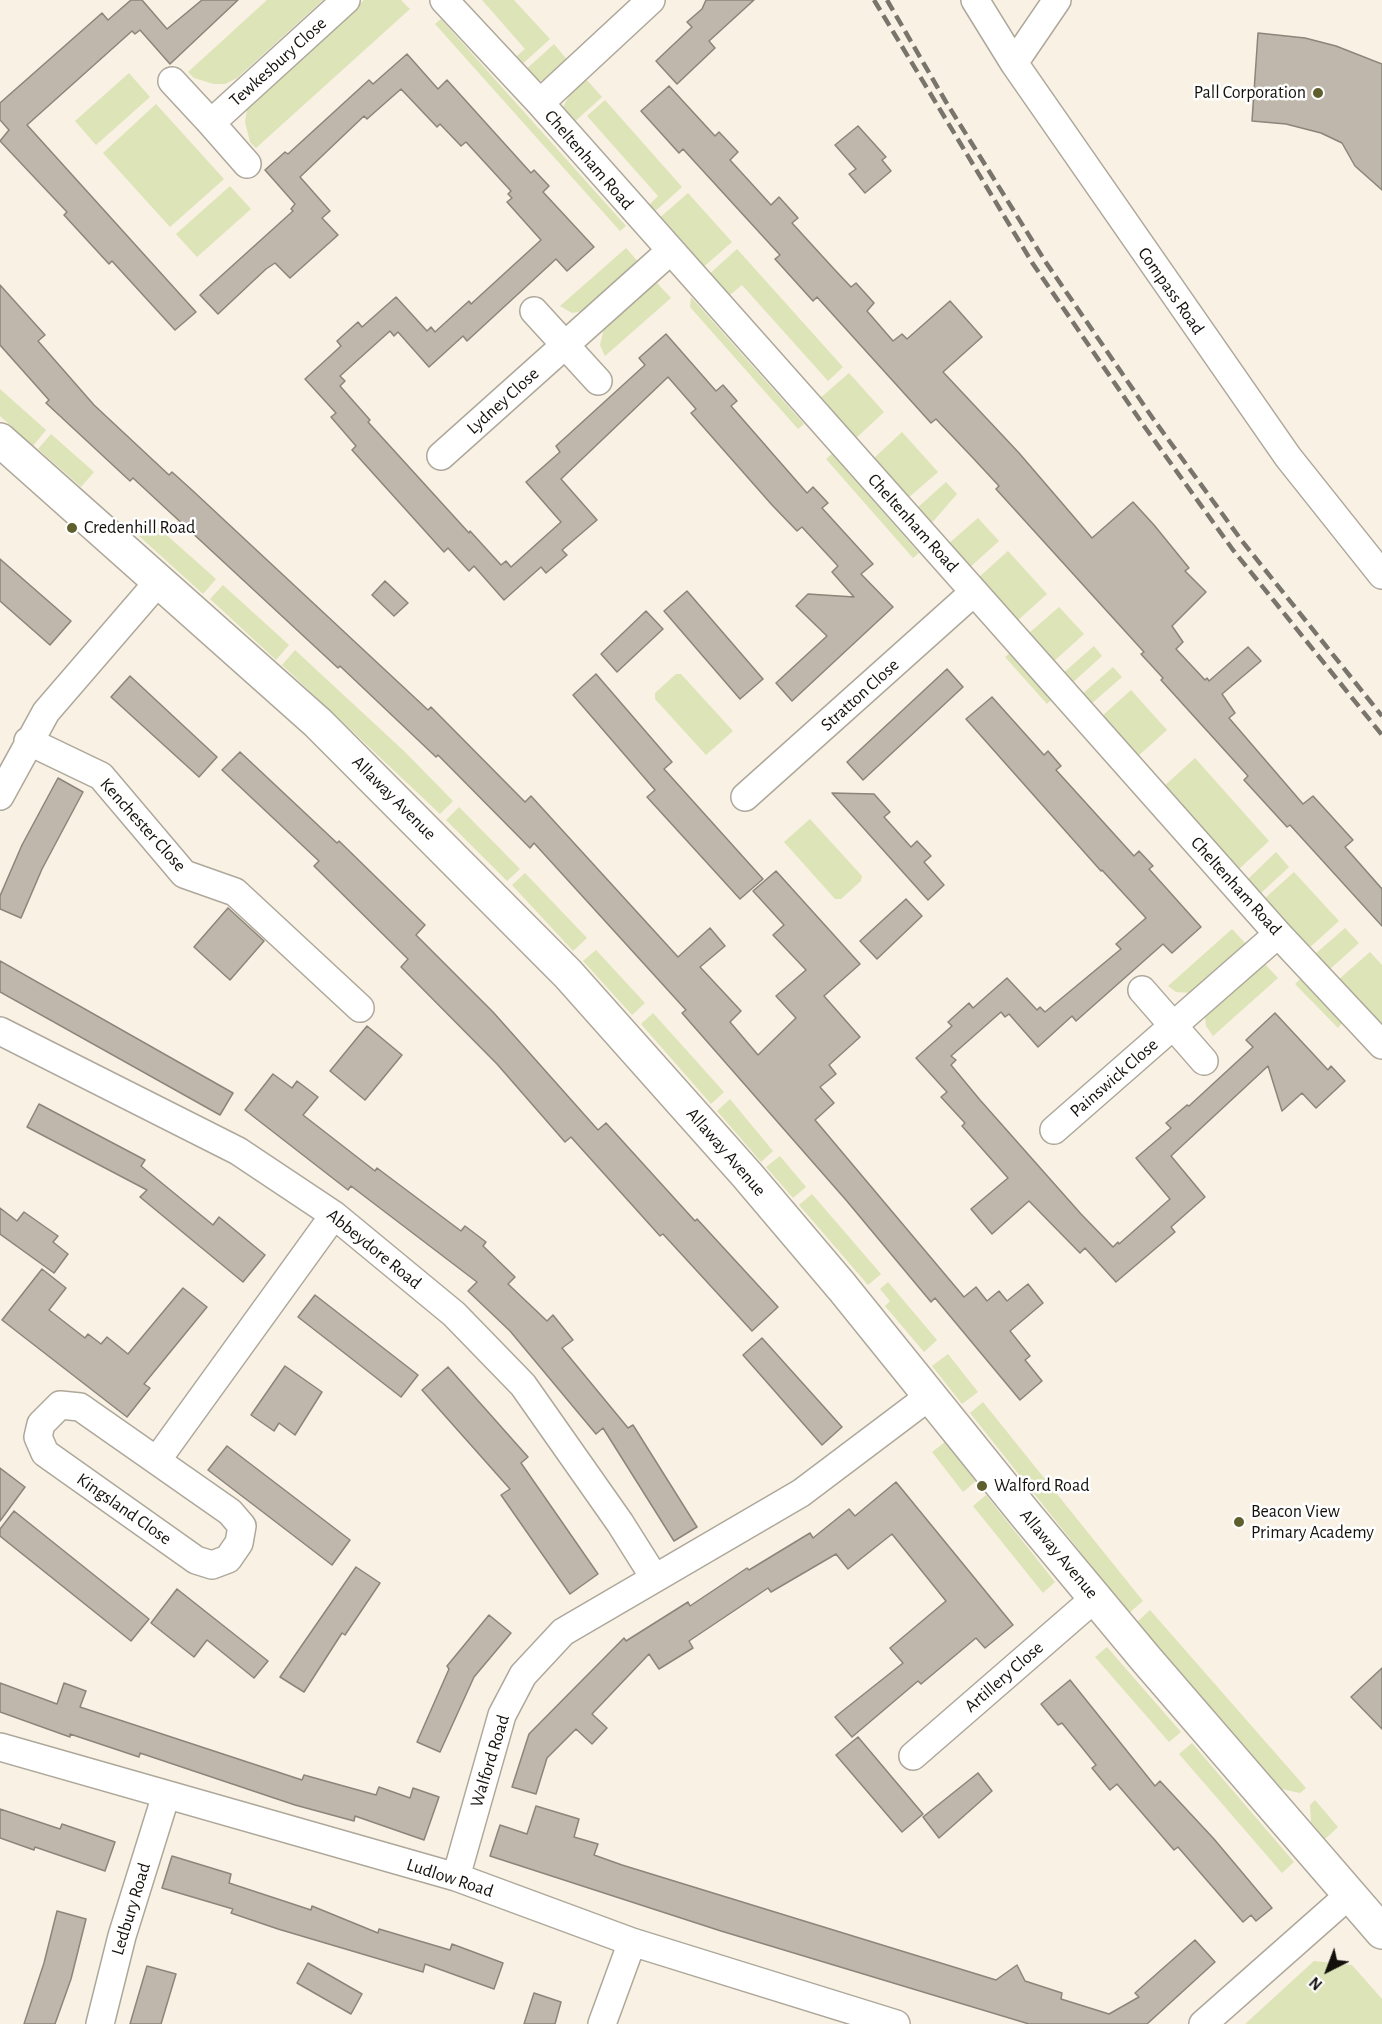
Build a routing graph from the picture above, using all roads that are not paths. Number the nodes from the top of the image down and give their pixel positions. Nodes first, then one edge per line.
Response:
1 (346, 0) edge
2 (444, 0) edge
3 (651, 0) edge
4 (975, 0) edge
5 (1057, 0) edge
6 (1014, 63) junction
7 (172, 81) dead end
8 (540, 103) junction
9 (211, 123) junction
10 (247, 164) dead end
11 (669, 252) junction
12 (534, 311) dead end
13 (565, 345) junction
14 (598, 381) dead end
15 (0, 440) edge
16 (441, 456) dead end
17 (1382, 575) edge
18 (159, 581) junction
19 (974, 592) junction
20 (28, 741) junction
21 (0, 796) edge
22 (745, 797) dead end
23 (1278, 934) junction
24 (1142, 990) dead end
25 (360, 1008) dead end
26 (1173, 1026) junction
27 (0, 1031) edge
28 (1382, 1045) edge
29 (1204, 1061) dead end
30 (1054, 1130) dead end
31 (334, 1215) junction
32 (931, 1395) junction
33 (157, 1460) junction
34 (654, 1577) junction
35 (1095, 1598) junction
36 (0, 1747) edge
37 (913, 1756) dead end
38 (166, 1795) junction
39 (456, 1877) junction
40 (1349, 1895) junction
41 (1382, 1932) edge
42 (632, 1942) junction
43 (100, 2024) edge
44 (602, 2024) edge
45 (896, 2024) edge
46 (1203, 2024) edge

1 - 9 street, Tewkesbury Close
2 - 8 street, Cheltenham Road
3 - 8 street
4 - 6 street, Compass Road
5 - 6 street
6 - 17 street, Compass Road
7 - 9 street
8 - 11 street, Cheltenham Road
9 - 10 street
11 - 13 street, Lydney Close
11 - 19 street, Cheltenham Road
12 - 13 street
13 - 14 street
13 - 16 street, Lydney Close
15 - 18 street, Allaway Avenue
18 - 20 street
18 - 32 street, Allaway Avenue
19 - 22 street, Stratton Close
19 - 23 street, Cheltenham Road
20 - 21 street
20 - 25 street, Kenchester Close
23 - 26 street, Painswick Close
23 - 28 street, Cheltenham Road
24 - 26 street, Painswick Close
26 - 29 street, Painswick Close
26 - 30 street, Painswick Close
27 - 31 street, Abbeydore Road
31 - 33 street
31 - 34 street, Abbeydore Road
32 - 34 street, Walford Road
32 - 35 street, Allaway Avenue
33 - 33 street, Kingsland Close
34 - 39 street, Walford Road
35 - 37 street, Artillery Close
35 - 40 street, Allaway Avenue
36 - 38 street, Ludlow Road
38 - 39 street, Ludlow Road
38 - 43 street, Ledbury Road
39 - 42 street, Ludlow Road
40 - 41 street, Allaway Avenue
40 - 46 street
42 - 44 street
42 - 45 street, Ludlow Road

